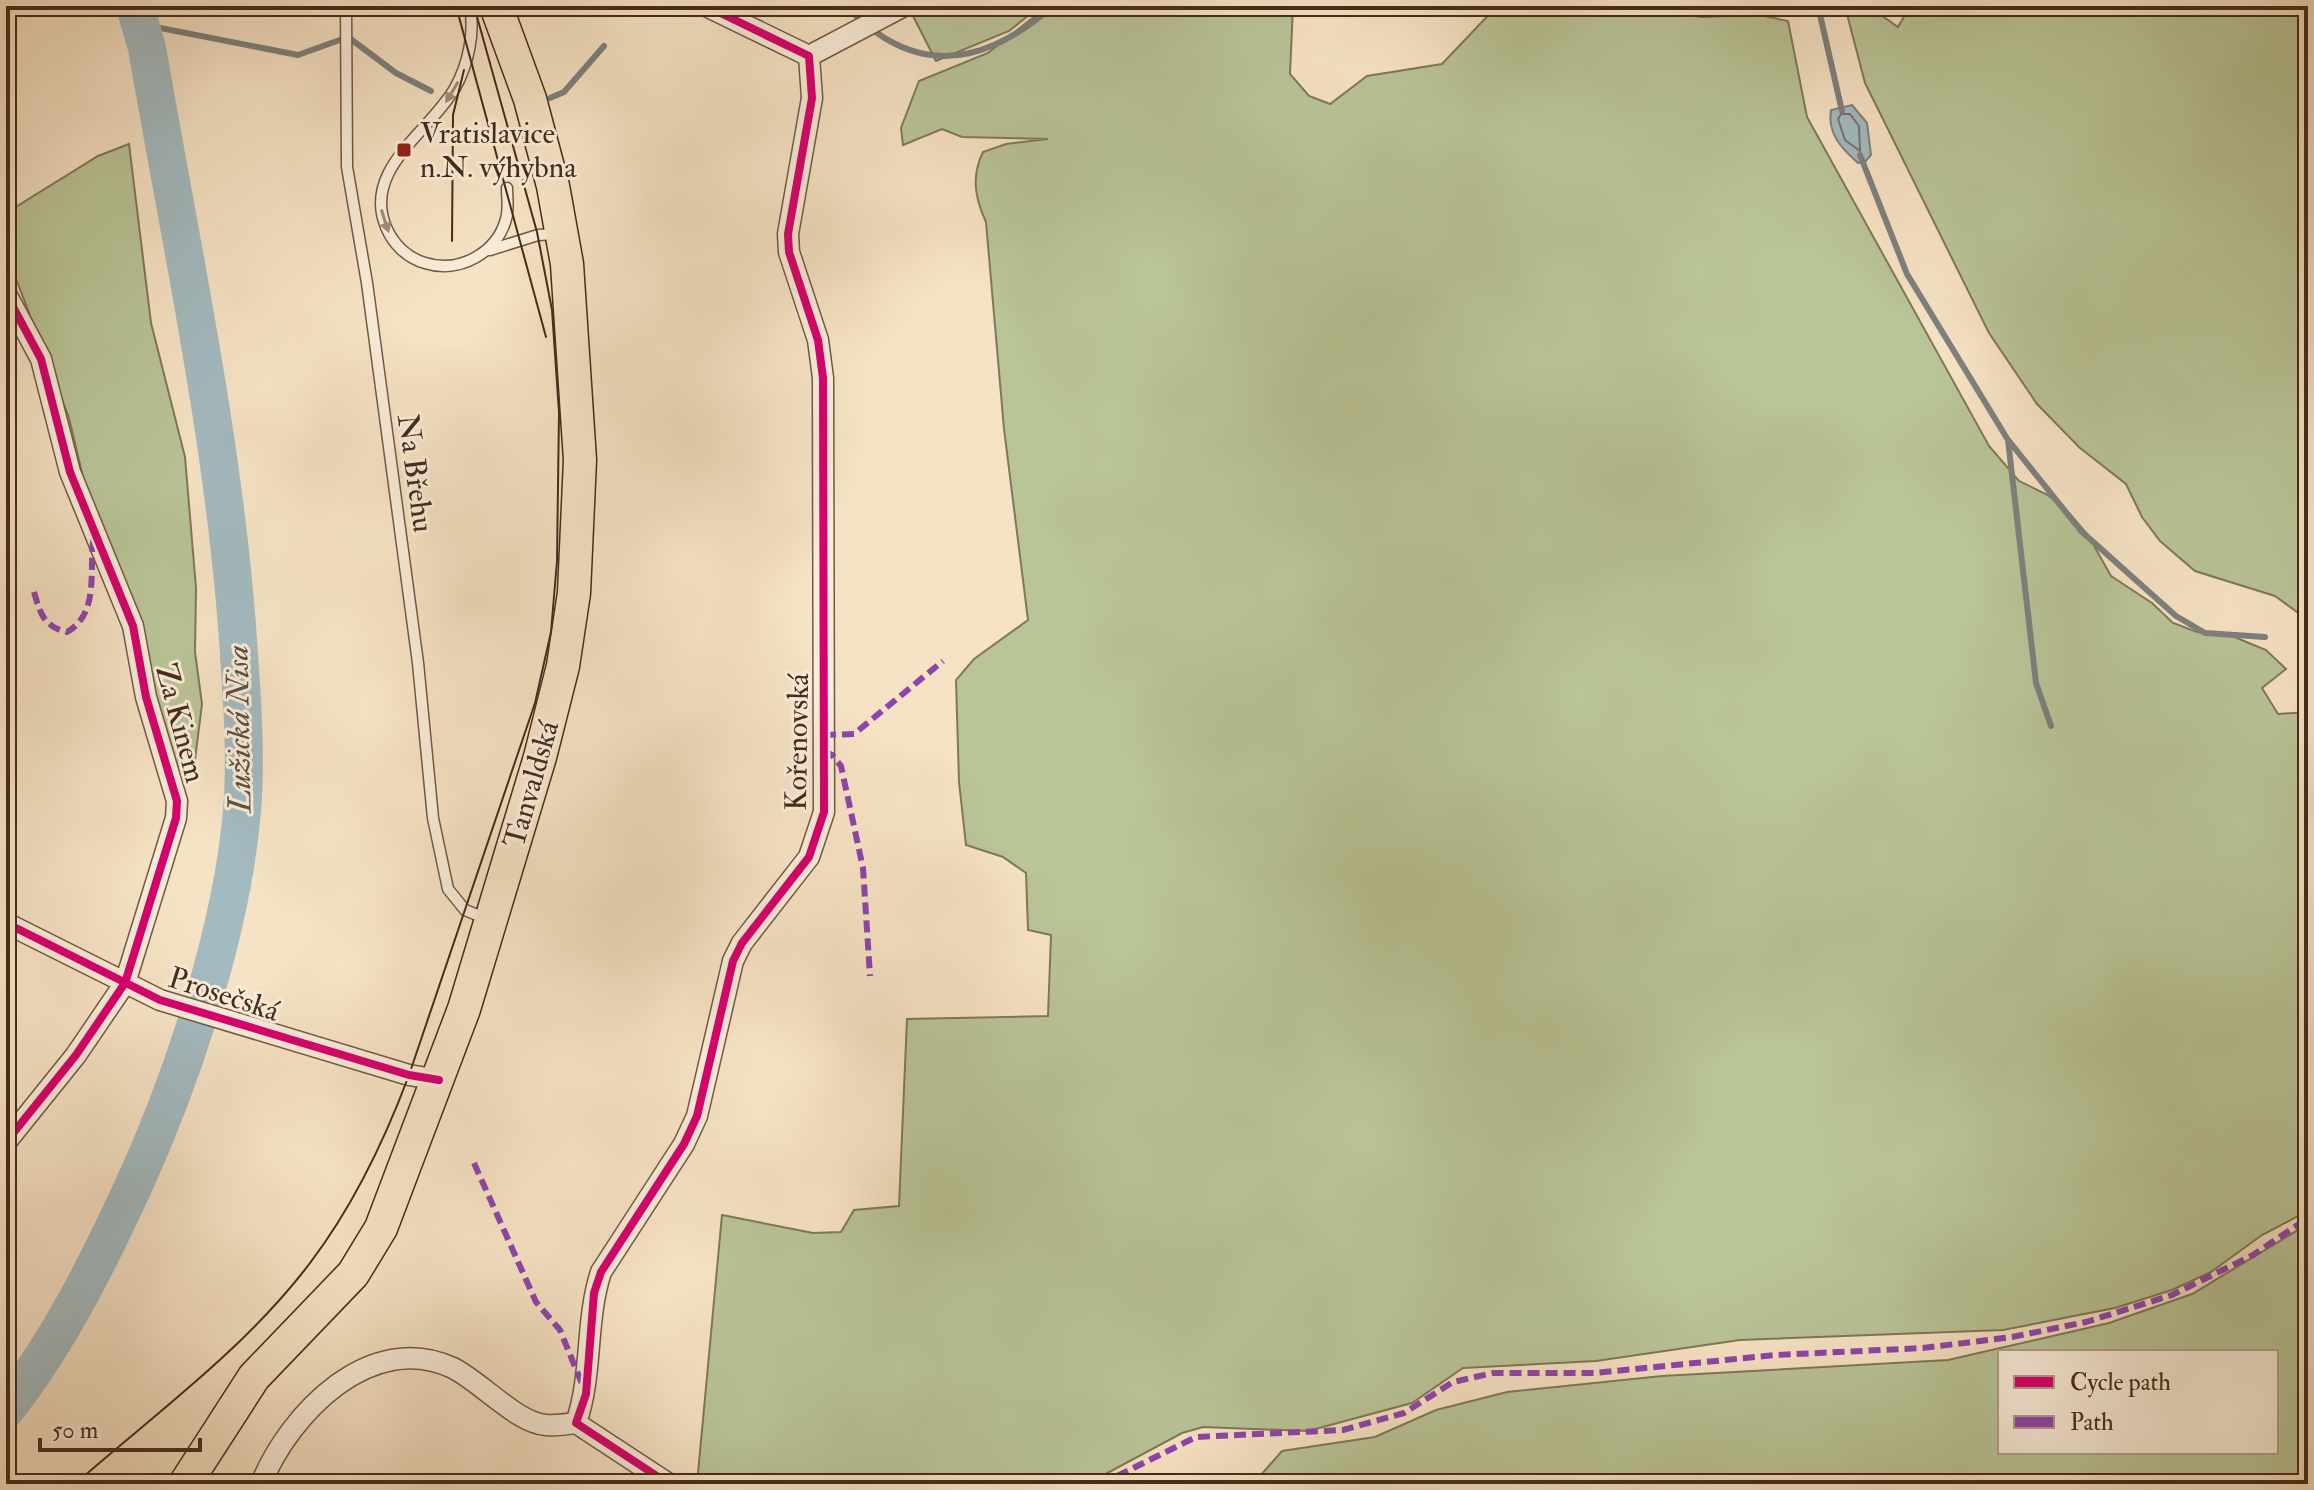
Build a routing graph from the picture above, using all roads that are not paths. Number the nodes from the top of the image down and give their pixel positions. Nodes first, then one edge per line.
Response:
1 (346, 6) edge
2 (470, 6) edge
3 (496, 6) edge
4 (706, 6) edge
5 (904, 6) edge
6 (809, 56) junction
7 (507, 188) dead end
8 (563, 233) junction
9 (485, 252) junction
10 (6, 294) edge
11 (492, 921) junction
12 (6, 923) edge
13 (125, 983) junction
14 (439, 1080) junction
15 (6, 1142) edge
16 (576, 1423) junction
17 (185, 1484) edge
18 (261, 1484) edge
19 (669, 1484) edge

1 - 11 lane, Na Břehu
2 -> 9 lane
3 - 8 main road, Tanvaldská
4 - 6 street
5 - 6 street
6 - 16 street, Kořenovská
7 - 9 lane
8 - 9 lane
8 - 11 main road, Tanvaldská
10 - 13 street, Za Kinem
11 - 14 main road, Tanvaldská
12 - 13 street, Prosečská
13 - 14 street, Prosečská
13 - 15 street, Za Kinem
14 - 17 main road, Tanvaldská
16 - 18 street
16 - 19 street

